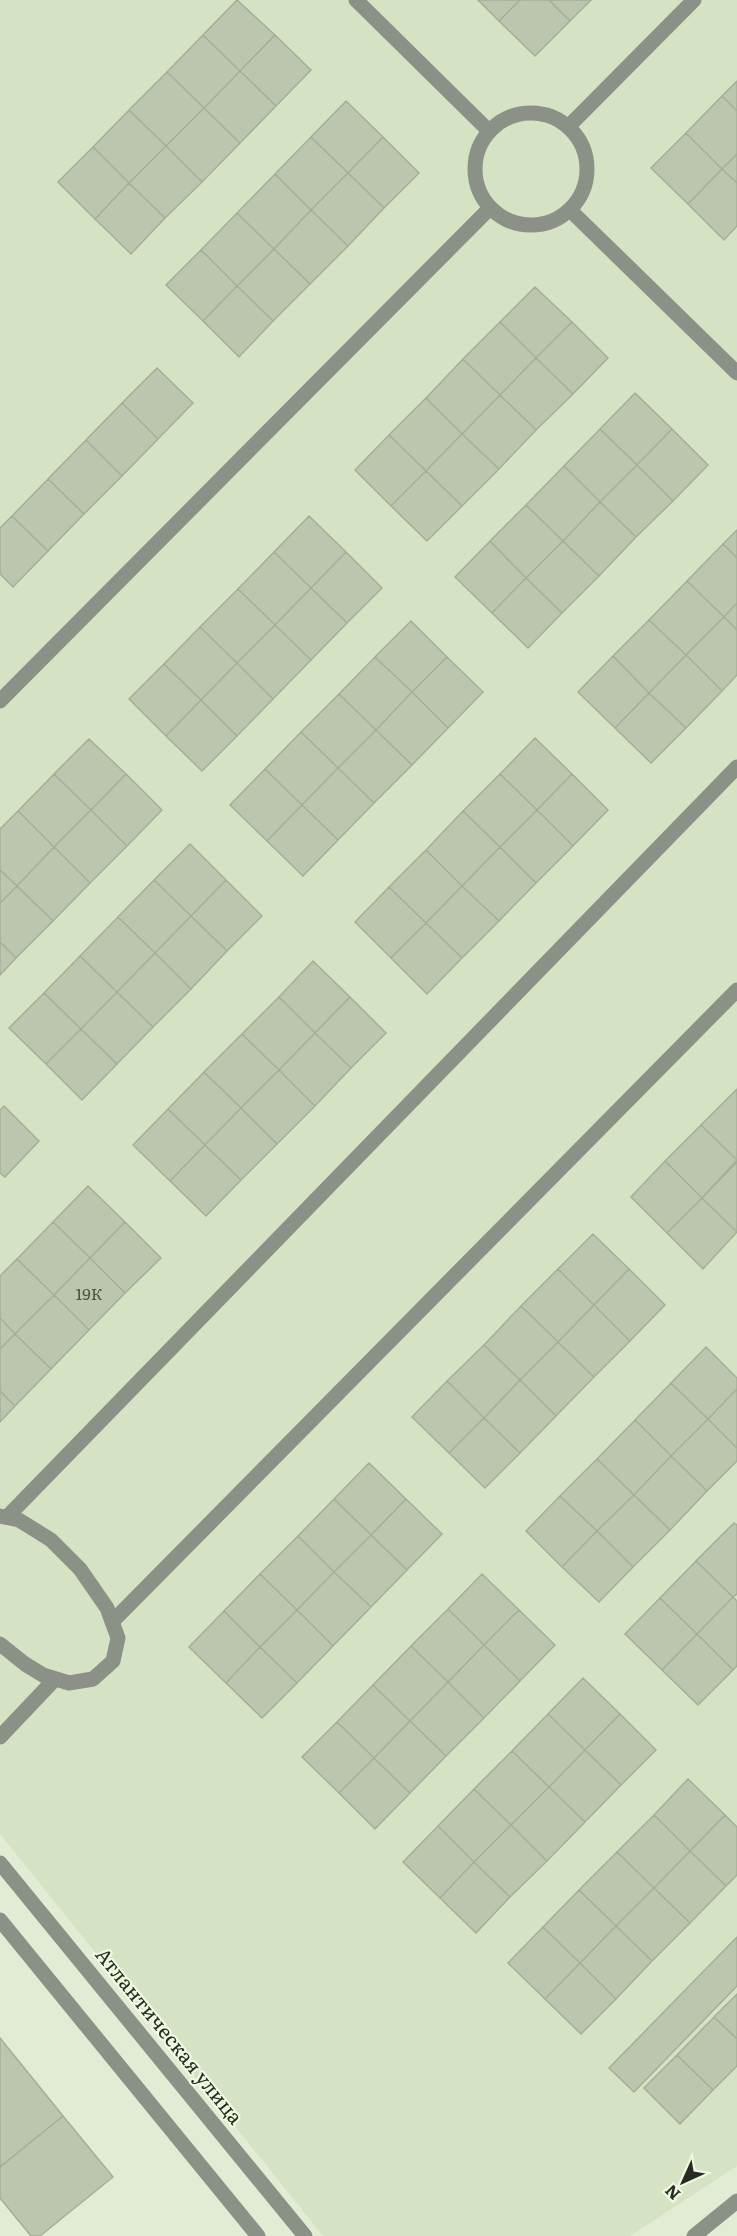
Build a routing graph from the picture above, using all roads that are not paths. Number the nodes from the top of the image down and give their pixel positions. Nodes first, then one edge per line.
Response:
1 (356, 0) edge
2 (694, 0) edge
3 (568, 127) junction
4 (489, 130) junction
5 (489, 209) junction
6 (570, 210) junction
7 (737, 373) edge
8 (0, 701) edge
9 (737, 767) edge
10 (737, 990) edge
11 (3, 1516) edge
12 (112, 1622) junction
13 (0, 1644) edge
14 (56, 1679) junction
15 (0, 1737) edge
16 (0, 1863) edge
17 (0, 1920) edge
18 (737, 2201) edge
19 (258, 2236) edge
20 (304, 2236) edge
21 (694, 2236) edge

1 - 4 street
2 - 3 street
3 - 4 street
3 - 6 street
4 - 5 street
5 - 6 street
5 - 8 street
6 - 7 street
9 - 11 street
10 - 12 street
11 - 12 street
12 - 14 street
13 - 14 street
14 - 15 street
16 - 20 street, Атлантическая улица
17 - 19 street
18 - 21 street

